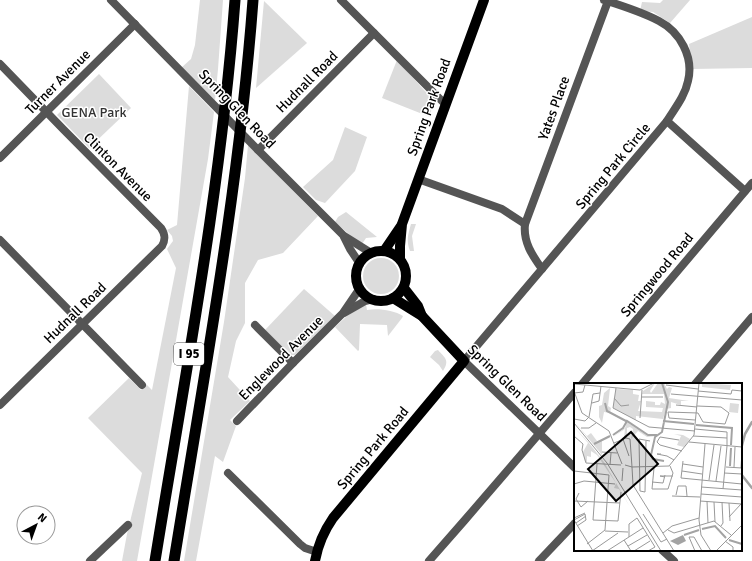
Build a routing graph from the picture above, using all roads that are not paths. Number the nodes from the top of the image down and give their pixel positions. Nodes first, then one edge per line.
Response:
1 (111, 0) edge
2 (235, 0) edge
3 (253, 0) edge
4 (341, 0) edge
5 (484, 0) edge
6 (606, 1) edge
7 (135, 24) junction
8 (374, 33) junction
9 (0, 64) edge
10 (445, 104) junction
11 (47, 112) junction
12 (667, 121) junction
13 (258, 150) junction
14 (0, 158) edge
15 (418, 179) junction
16 (752, 183) edge
17 (745, 191) junction
18 (402, 224) junction
19 (525, 224) junction
20 (344, 236) junction
21 (165, 238) joint
22 (0, 240) edge
23 (384, 251) junction
24 (371, 254) junction
25 (400, 260) junction
26 (360, 264) junction
27 (542, 269) junction
28 (360, 288) junction
29 (404, 288) junction
30 (393, 298) junction
31 (373, 300) junction
32 (343, 313) junction
33 (422, 316) junction
34 (752, 317) edge
35 (83, 323) junction
36 (255, 325) dead end
37 (464, 361) junction
38 (293, 363) junction
39 (583, 383) edge
40 (696, 383) edge
41 (142, 385) dead end
42 (574, 393) edge
43 (0, 404) edge
44 (237, 421) dead end
45 (540, 434) junction
46 (574, 467) edge
47 (228, 473) dead end
48 (574, 524) edge
49 (128, 526) dead end
50 (663, 551) edge
51 (316, 557) edge
52 (90, 561) edge
53 (155, 561) edge
54 (174, 561) edge
55 (429, 561) edge
56 (539, 561) edge
57 (674, 561) edge

1 - 7 street, Spring Glen Road
2 - 53 highway, I 95
3 - 54 highway, I 95
4 - 8 street
5 - 10 main road, Spring Park Road
6 - 12 street, Spring Park Circle
6 - 19 street, Yates Place
7 - 11 street, Turner Avenue
7 - 13 street, Spring Glen Road
8 - 10 street
8 - 13 street, Hudnall Road
9 - 11 street, Clinton Avenue
10 - 15 main road, Spring Park Road
11 - 14 street, Turner Avenue
11 - 21 street, Clinton Avenue
12 - 17 street
12 - 27 street, Spring Park Circle
13 - 20 street, Spring Glen Road
15 - 18 main road, Spring Park Road
15 - 19 street
16 - 17 street, Springwood Road
17 - 39 street, Springwood Road
18 - 23 main road, Spring Park Road
18 - 25 main road, Spring Park Road
19 - 27 street
20 - 24 street, Spring Glen Road
20 - 26 street, Spring Glen Road
21 - 35 street, Hudnall Road
22 - 35 street
23 - 24 main road
23 - 25 main road
24 - 26 main road
25 - 29 main road
26 - 28 main road
27 - 37 street, Spring Park Circle
28 - 31 main road
28 - 32 street, Englewood Avenue
29 - 30 main road
29 - 33 main road, Spring Glen Road
30 - 31 main road
30 - 33 main road, Spring Glen Road
31 - 32 street, Englewood Avenue
32 - 38 street, Englewood Avenue
33 - 37 main road, Spring Glen Road
34 - 40 street
35 - 41 street
35 - 43 street, Hudnall Road
36 - 38 street
37 - 45 street, Spring Glen Road
37 - 51 main road, Spring Park Road
38 - 44 street, Englewood Avenue
42 - 45 street
45 - 46 street, Spring Glen Road
45 - 55 street
47 - 51 street
48 - 56 street
49 - 52 street
50 - 57 street

